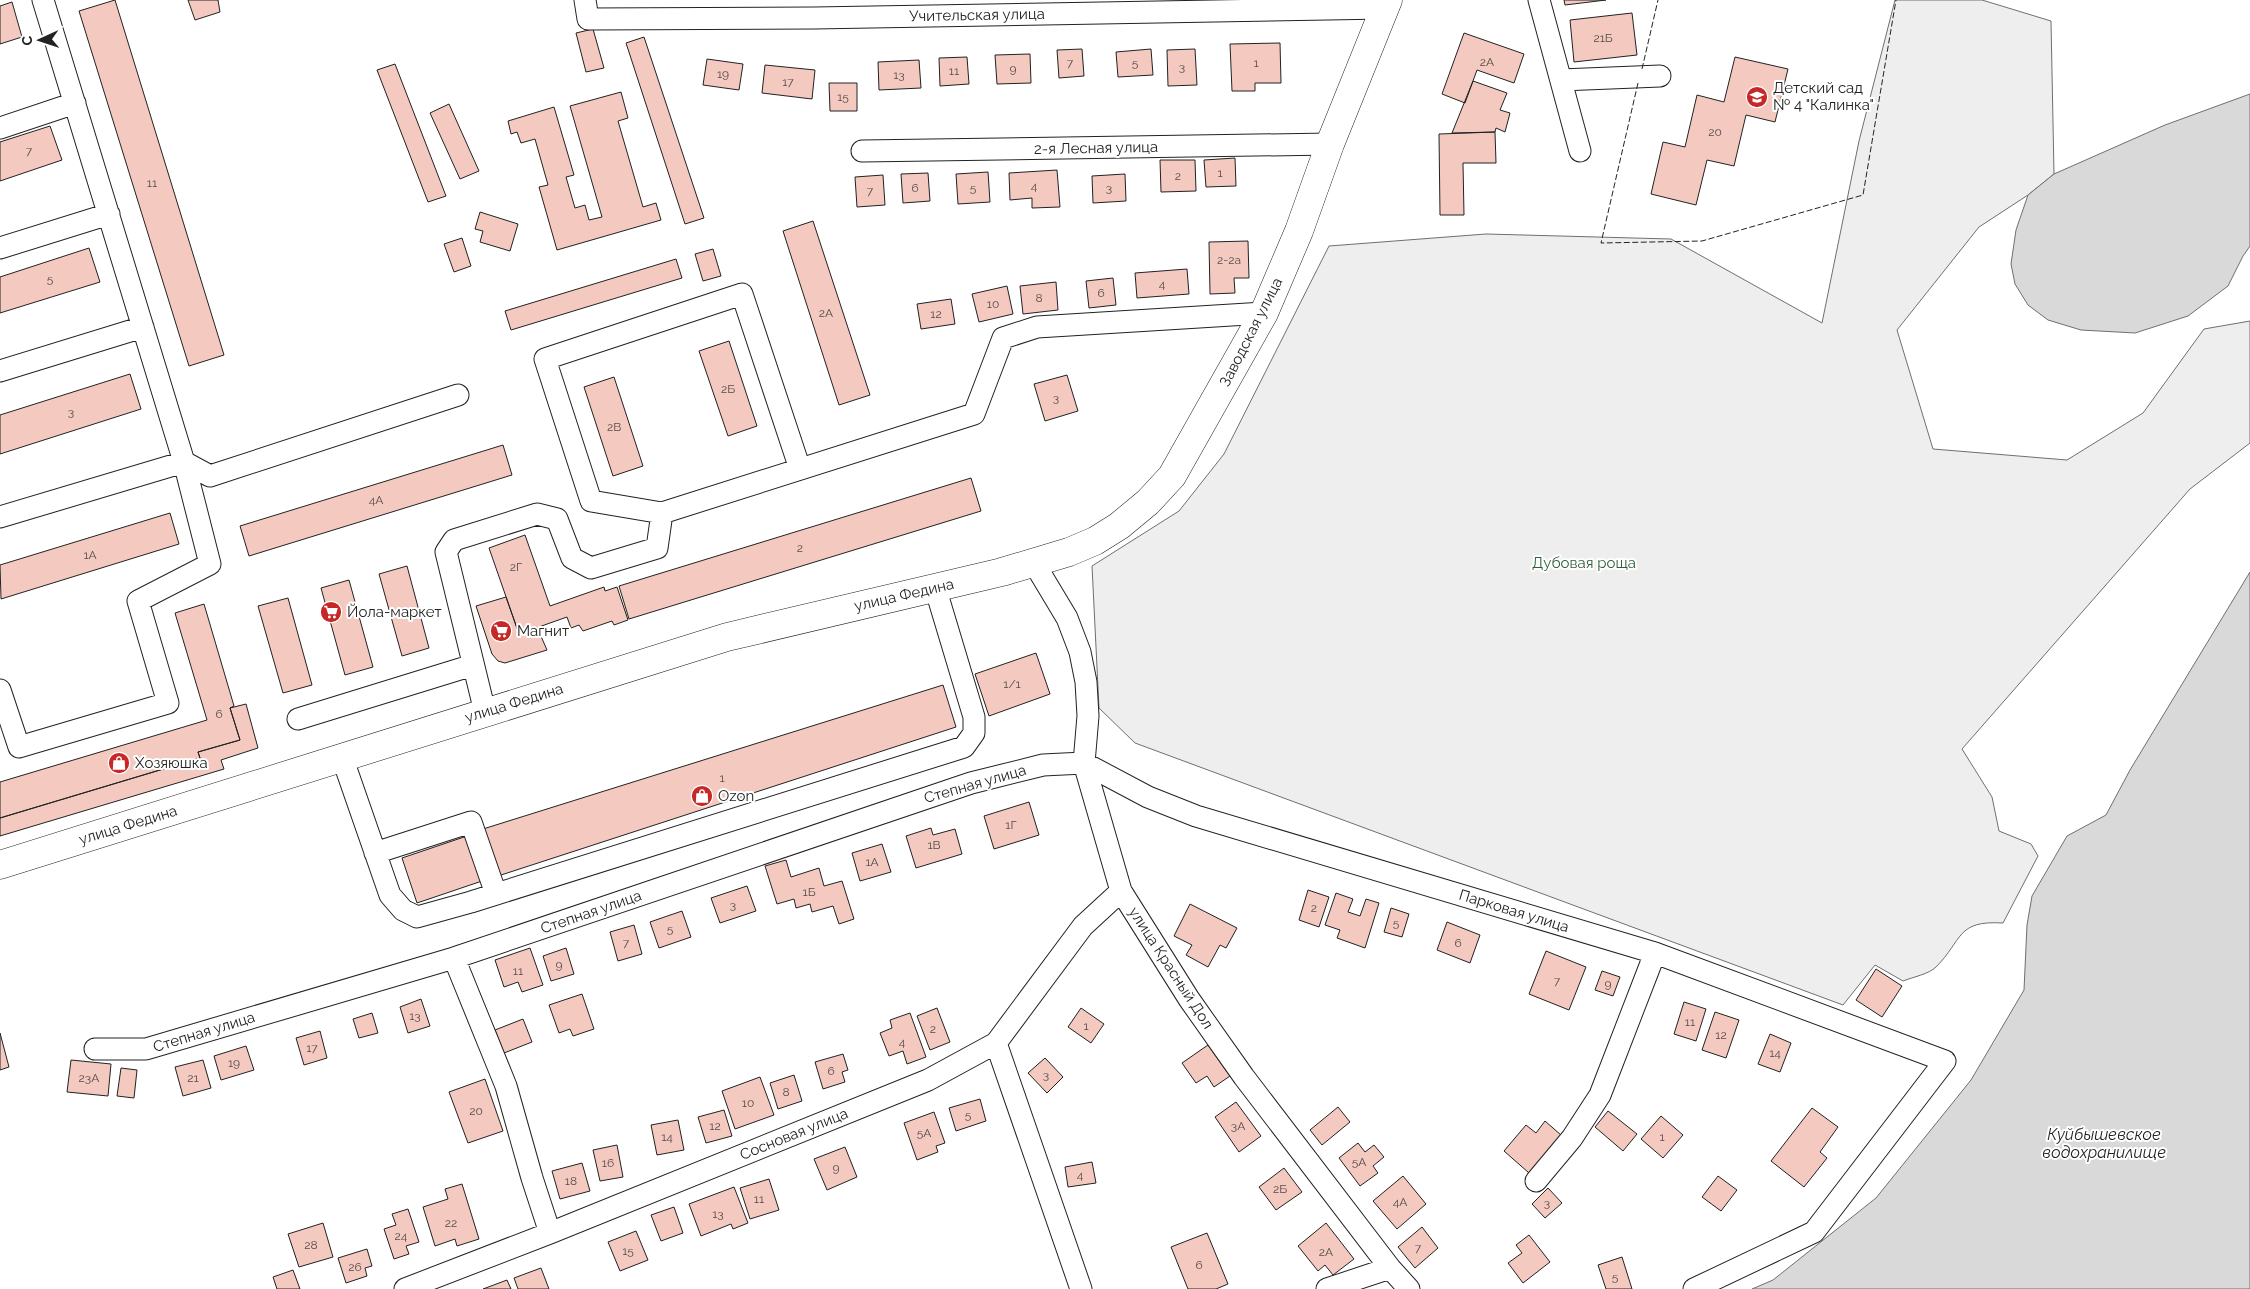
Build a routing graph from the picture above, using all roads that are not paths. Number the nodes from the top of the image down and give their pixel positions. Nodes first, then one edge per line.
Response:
1 (42, 0) edge
2 (585, 0) edge
3 (1539, 0) edge
4 (1387, 4) edge
5 (1660, 76) dead end
6 (1561, 80) junction
7 (75, 104) junction
8 (0, 128) edge
9 (1330, 144) junction
10 (862, 151) dead end
11 (1580, 152) dead end
12 (109, 214) junction
13 (0, 248) edge
14 (1264, 313) junction
15 (143, 327) junction
16 (0, 371) edge
17 (458, 395) dead end
18 (184, 462) junction
19 (800, 469) junction
20 (662, 512) junction
21 (0, 517) edge
22 (1034, 563) junction
23 (936, 588) junction
24 (474, 665) junction
25 (0, 690) edge
26 (484, 712) junction
27 (298, 719) dead end
28 (342, 758) junction
29 (1084, 763) junction
30 (375, 853) junction
31 (0, 865) edge
32 (1121, 891) junction
33 (496, 894) junction
34 (1655, 953) junction
35 (454, 958) junction
36 (996, 1043) junction
37 (95, 1049) dead end
38 (1536, 1181) dead end
39 (550, 1233) junction
40 (1390, 1268) junction
41 (404, 1289) edge
42 (1081, 1289) edge
43 (1327, 1289) edge
44 (1409, 1289) edge
45 (1694, 1289) edge

1 - 7 street
2 - 4 street, Учительская улица
3 - 6 street
4 - 9 main road, Заводская улица
5 - 6 street
6 - 11 street
7 - 8 street
7 - 12 street
9 - 10 street, 2-я Лесная улица
9 - 14 main road, Заводская улица
12 - 13 street
12 - 15 street
14 - 19 street
14 - 22 main road, Заводская улица
15 - 16 street
15 - 18 street
17 - 18 street
18 - 21 street
18 - 25 street
19 - 20 street
19 - 20 street
20 - 24 street
22 - 23 main road, улица Федина
22 - 29 street, улица Красный Дол
23 - 26 main road, улица Федина
23 - 33 street
24 - 26 street
24 - 27 street
26 - 28 main road, улица Федина
28 - 30 street
28 - 31 main road, улица Федина
29 - 32 street, улица Красный Дол
29 - 34 street, Парковая улица
29 - 35 street, Степная улица
30 - 33 street
30 - 33 street
32 - 36 street, Сосновая улица
32 - 40 street, улица Красный Дол
34 - 38 street
34 - 45 street, Парковая улица
35 - 37 street, Степная улица
35 - 39 street
36 - 39 street, Сосновая улица
36 - 42 street
39 - 41 street, Сосновая улица
40 - 43 street
40 - 44 street, улица Красный Дол

